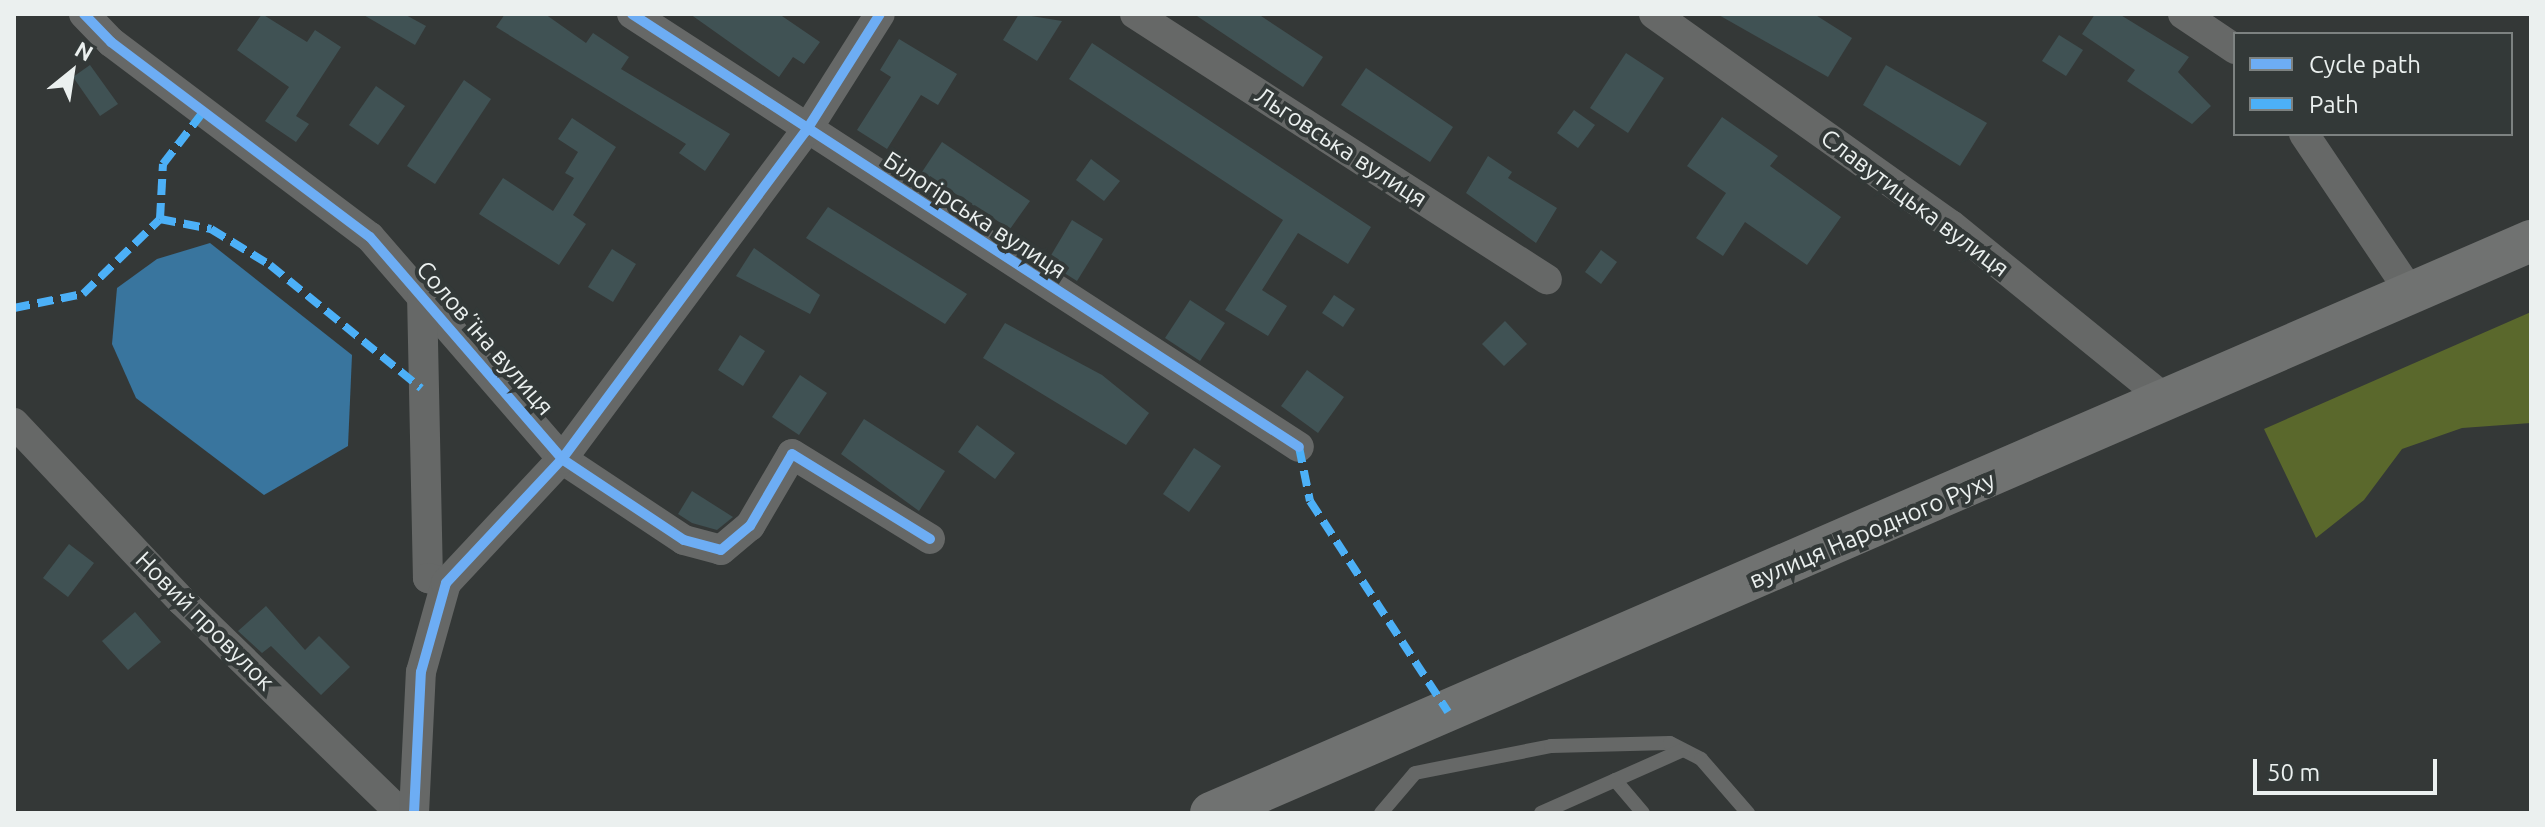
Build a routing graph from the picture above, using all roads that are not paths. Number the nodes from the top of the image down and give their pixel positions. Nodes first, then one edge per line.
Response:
1 (84, 14) edge
2 (632, 14) edge
3 (880, 14) edge
4 (1135, 14) edge
5 (1654, 14) edge
6 (2183, 14) edge
7 (2233, 48) edge
8 (806, 131) junction
9 (2305, 136) edge
10 (2531, 241) edge
11 (1547, 280) dead end
12 (2410, 292) junction
13 (422, 294) junction
14 (2169, 402) junction
15 (14, 423) edge
16 (1299, 447) dead end
17 (562, 459) junction
18 (930, 539) dead end
19 (446, 583) junction
20 (1683, 750) junction
21 (1615, 780) junction
22 (401, 813) edge
23 (414, 813) edge
24 (1211, 813) edge
25 (1381, 813) edge
26 (1541, 813) edge
27 (1643, 813) edge
28 (1748, 813) edge

1 - 13 street, Соловʼїна вулиця
2 - 8 street, Білогірська вулиця
3 - 8 street
4 - 11 street, Льговська вулиця
5 - 14 street, Славутицька вулиця
6 - 7 street
8 - 16 street, Білогірська вулиця
8 - 17 street
9 - 12 street
10 - 12 main road, вулиця Народного Руху
12 - 14 main road, вулиця Народного Руху
13 - 17 street, Соловʼїна вулиця
13 - 19 street
14 - 24 main road, вулиця Народного Руху
15 - 22 street, Новий провулок
17 - 18 street, Соловʼїна вулиця
17 - 19 street
19 - 23 street
20 - 21 lane
20 - 25 lane
20 - 28 lane
21 - 26 lane
21 - 27 lane

